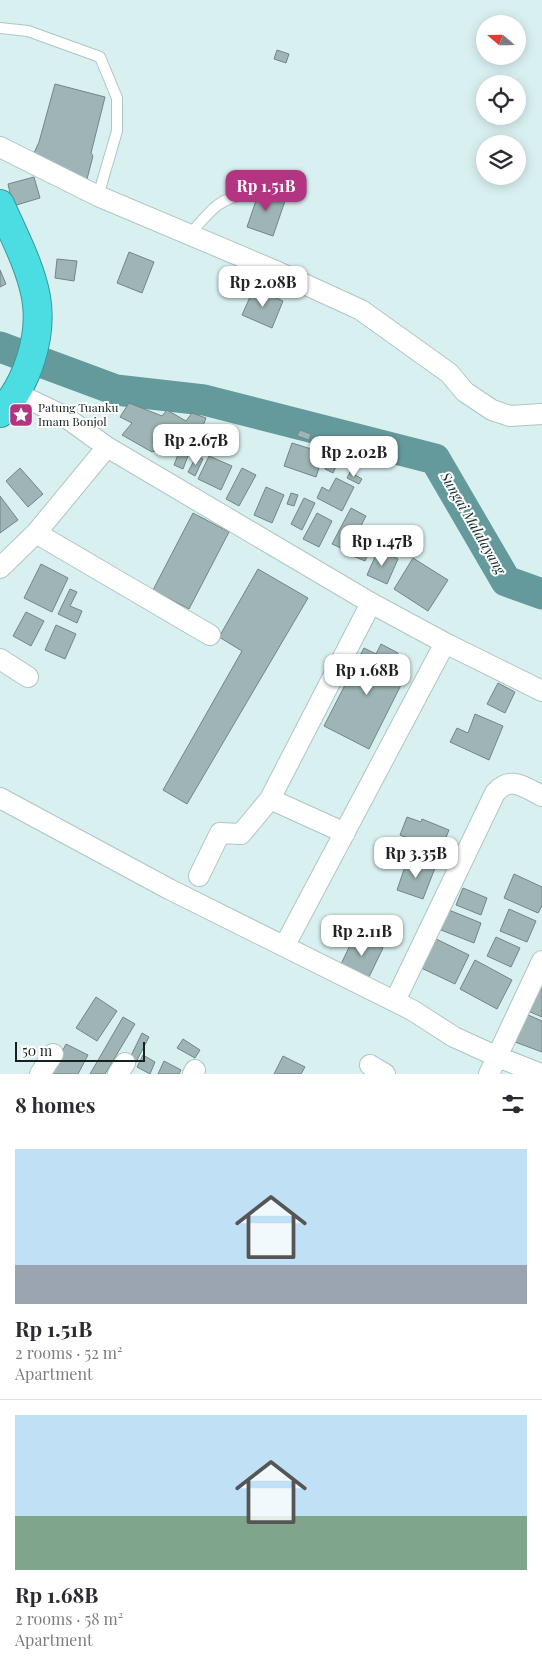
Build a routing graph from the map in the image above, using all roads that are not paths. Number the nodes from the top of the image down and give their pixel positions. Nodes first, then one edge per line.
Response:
1 (0, 28) edge
2 (0, 147) edge
3 (247, 194) dead end
4 (98, 196) junction
5 (0, 204) edge
6 (190, 234) junction
7 (13, 395) edge
8 (542, 414) edge
9 (107, 447) junction
10 (36, 533) junction
11 (0, 568) edge
12 (371, 603) junction
13 (210, 635) dead end
14 (445, 643) junction
15 (0, 659) edge
16 (28, 677) dead end
17 (542, 691) edge
18 (542, 796) edge
19 (0, 798) edge
20 (270, 799) junction
21 (344, 833) junction
22 (199, 876) dead end
23 (285, 945) junction
24 (542, 961) edge
25 (395, 1001) junction
26 (53, 1054) dead end
27 (493, 1066) edge
28 (40, 1074) edge
29 (541, 1074) edge

1 - 4 lane
2 - 4 street
3 - 6 lane
4 - 6 street
5 - 7 highway
6 - 8 street
7 - 9 street
9 - 10 street
9 - 12 street
10 - 11 street
10 - 13 street
12 - 14 street
12 - 20 street
14 - 17 street
14 - 21 street
15 - 16 street
18 - 25 street
19 - 23 street
20 - 21 street
20 - 22 street
21 - 23 street
23 - 25 street
24 - 27 street
25 - 27 street
26 - 28 street
27 - 29 street

